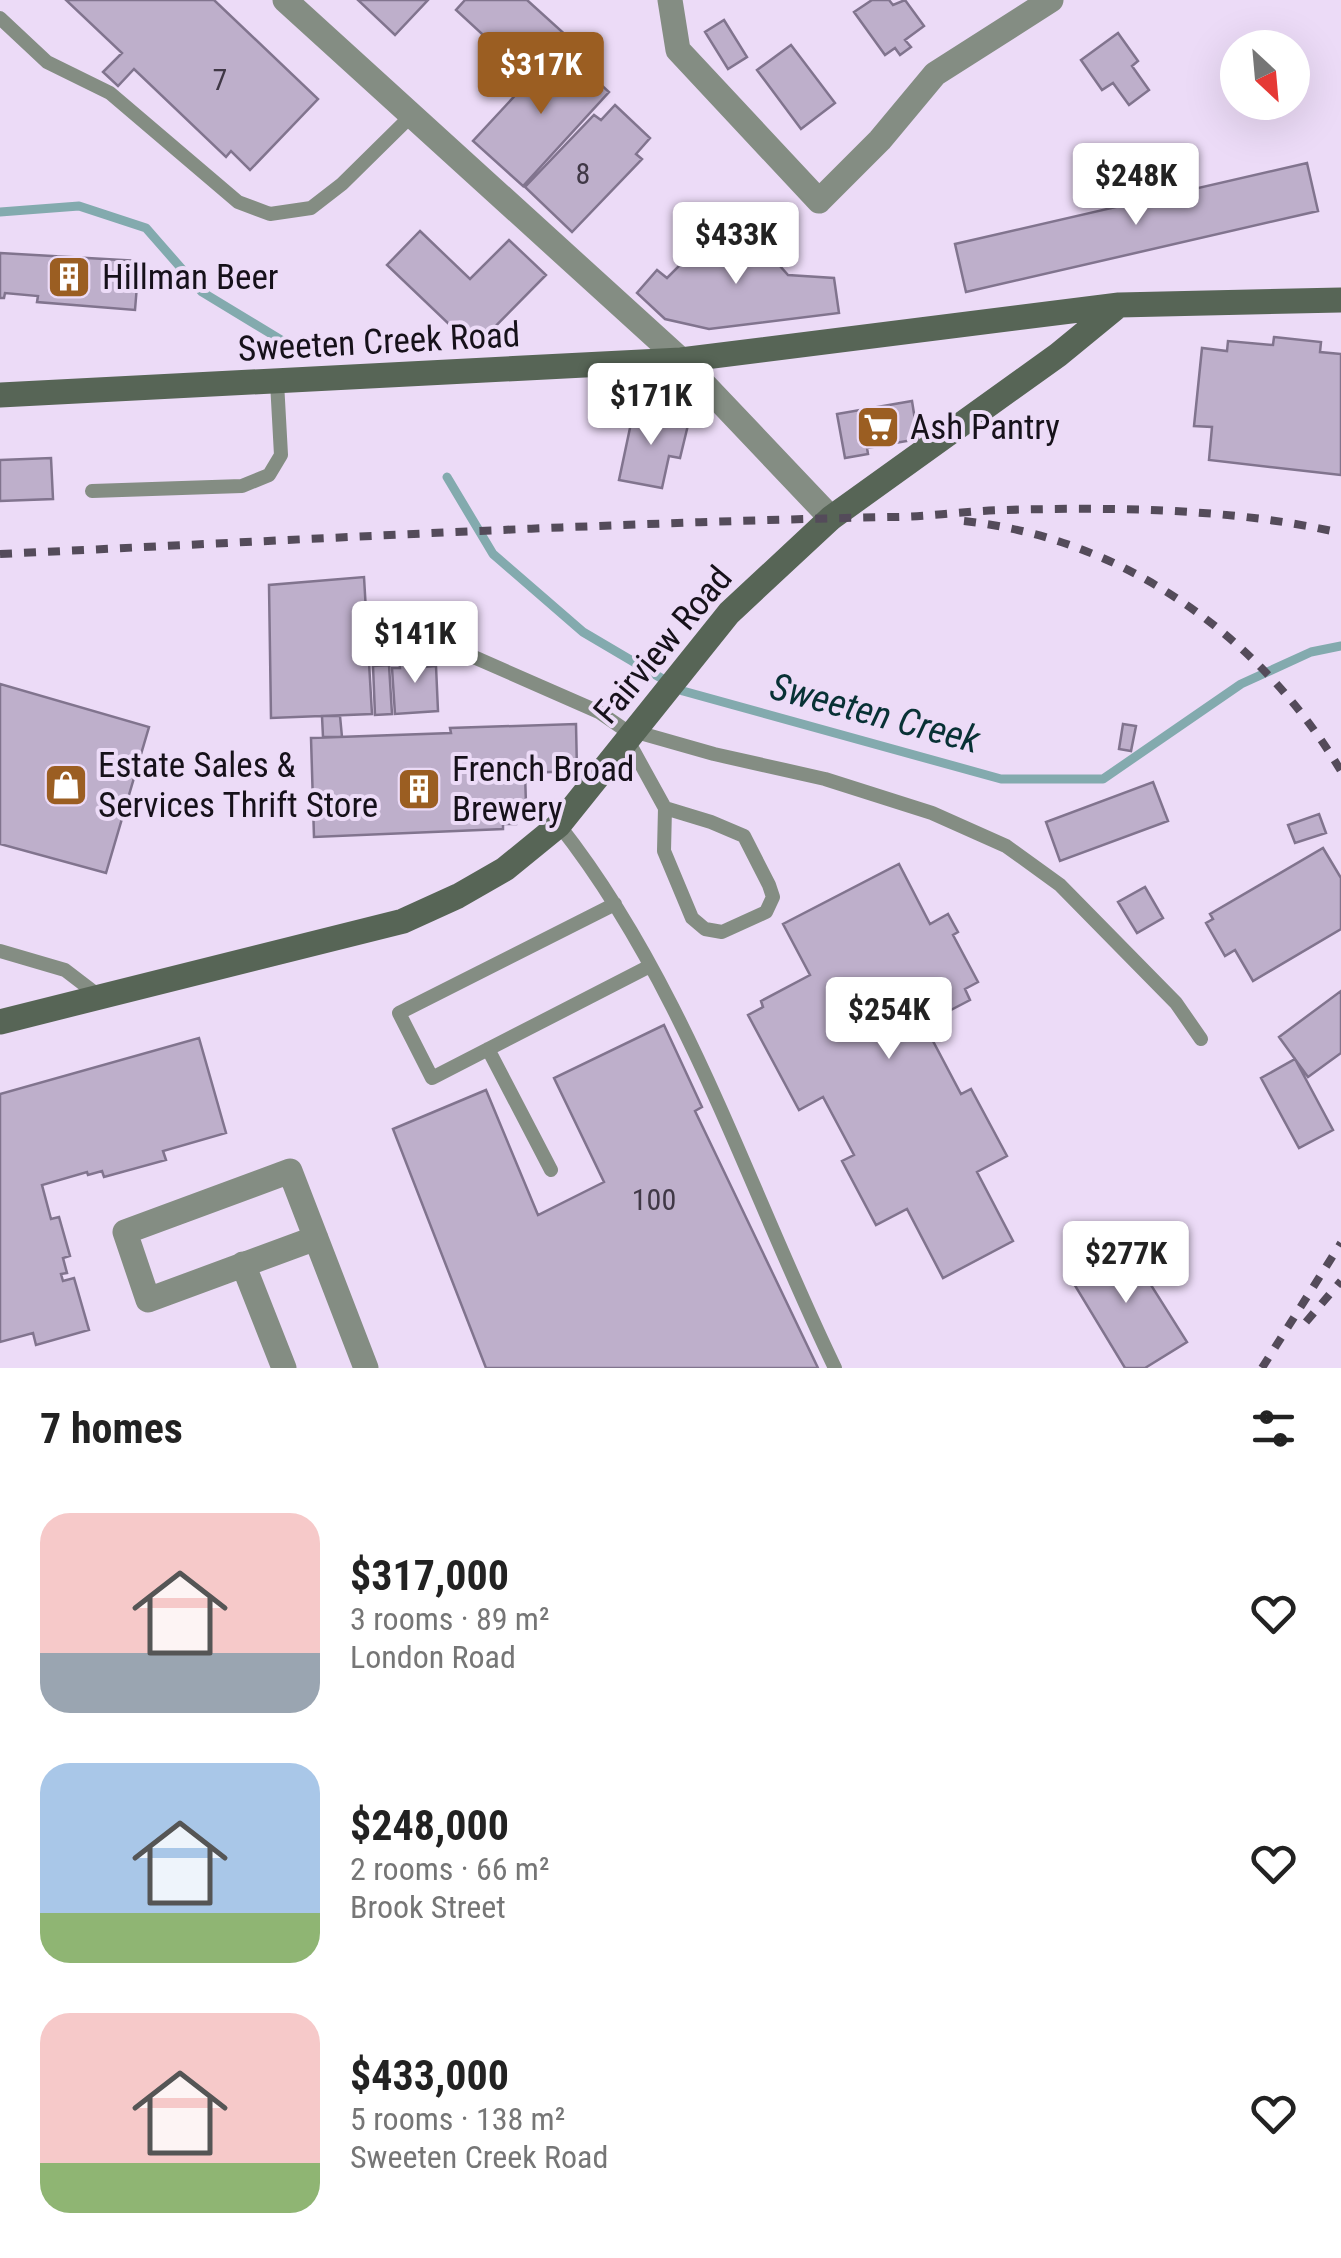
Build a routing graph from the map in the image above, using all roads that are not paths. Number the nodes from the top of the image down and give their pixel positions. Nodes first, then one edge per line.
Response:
1 (285, 0) edge
2 (670, 0) edge
3 (1050, 0) edge
4 (0, 18) edge
5 (412, 115) junction
6 (1341, 300) edge
7 (1119, 305) junction
8 (681, 360) junction
9 (277, 382) junction
10 (0, 395) edge
11 (92, 492) dead end
12 (832, 518) junction
13 (460, 650) dead end
14 (630, 735) junction
15 (665, 808) junction
16 (559, 824) junction
17 (615, 904) junction
18 (0, 952) edge
19 (650, 966) junction
20 (99, 996) junction
21 (0, 1022) edge
22 (1201, 1039) dead end
23 (488, 1049) junction
24 (552, 1170) dead end
25 (316, 1238) junction
26 (243, 1264) junction
27 (284, 1368) edge
28 (366, 1368) edge
29 (836, 1368) edge

1 - 5 street
2 - 3 street
4 - 5 lane
5 - 8 street
6 - 7 main road, Sweeten Creek Road
7 - 8 main road, Sweeten Creek Road
7 - 12 main road, Fairview Road
8 - 9 main road, Sweeten Creek Road
8 - 12 street
9 - 10 main road, Sweeten Creek Road
9 - 11 lane
12 - 14 main road, Fairview Road
13 - 14 lane
14 - 15 lane
14 - 16 main road, Fairview Road
14 - 22 lane
15 - 15 lane
16 - 17 lane
16 - 20 main road, Fairview Road
17 - 19 lane
17 - 23 lane
18 - 20 lane
19 - 23 lane
19 - 29 lane
20 - 21 main road, Fairview Road
23 - 24 lane
25 - 26 street
25 - 26 street
25 - 28 street
26 - 27 street

